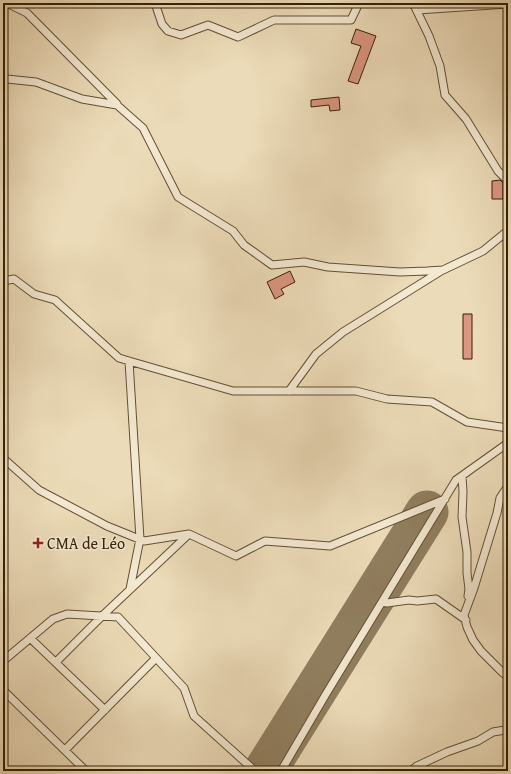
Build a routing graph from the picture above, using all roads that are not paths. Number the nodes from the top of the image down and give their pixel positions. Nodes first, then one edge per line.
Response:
1 (7, 3) edge
2 (155, 3) edge
3 (359, 3) edge
4 (413, 3) edge
5 (508, 4) edge
6 (417, 10) junction
7 (3, 77) edge
8 (117, 105) junction
9 (508, 181) edge
10 (508, 233) edge
11 (443, 270) junction
12 (3, 281) edge
13 (129, 361) junction
14 (289, 391) junction
15 (508, 428) edge
16 (508, 443) edge
17 (3, 458) edge
18 (462, 476) junction
19 (508, 486) edge
20 (445, 499) junction
21 (189, 534) junction
22 (140, 540) junction
23 (130, 590) junction
24 (382, 602) junction
25 (468, 604) junction
26 (102, 616) junction
27 (466, 620) junction
28 (30, 638) junction
29 (156, 658) junction
30 (3, 661) edge
31 (56, 662) junction
32 (508, 676) edge
33 (3, 690) edge
34 (105, 710) junction
35 (508, 729) edge
36 (65, 750) junction
37 (86, 771) edge
38 (255, 771) edge
39 (281, 771) edge
40 (411, 771) edge

1 - 8 street
2 - 3 street
4 - 6 street
5 - 6 street
6 - 9 street
7 - 8 street
8 - 11 street
10 - 11 street
11 - 14 street
12 - 13 street
13 - 14 street
13 - 22 street
14 - 15 street
16 - 18 street
17 - 22 street
18 - 20 street
18 - 25 street
19 - 25 street
20 - 21 street
20 - 24 street
21 - 22 street
21 - 23 street
22 - 23 street
23 - 26 street
24 - 27 street
24 - 39 street
25 - 27 street
26 - 28 street
26 - 29 street
26 - 31 street
27 - 32 street
28 - 30 street
28 - 31 street
29 - 34 street
29 - 38 street
31 - 34 street
33 - 36 street
34 - 36 street
35 - 40 street
36 - 37 street

